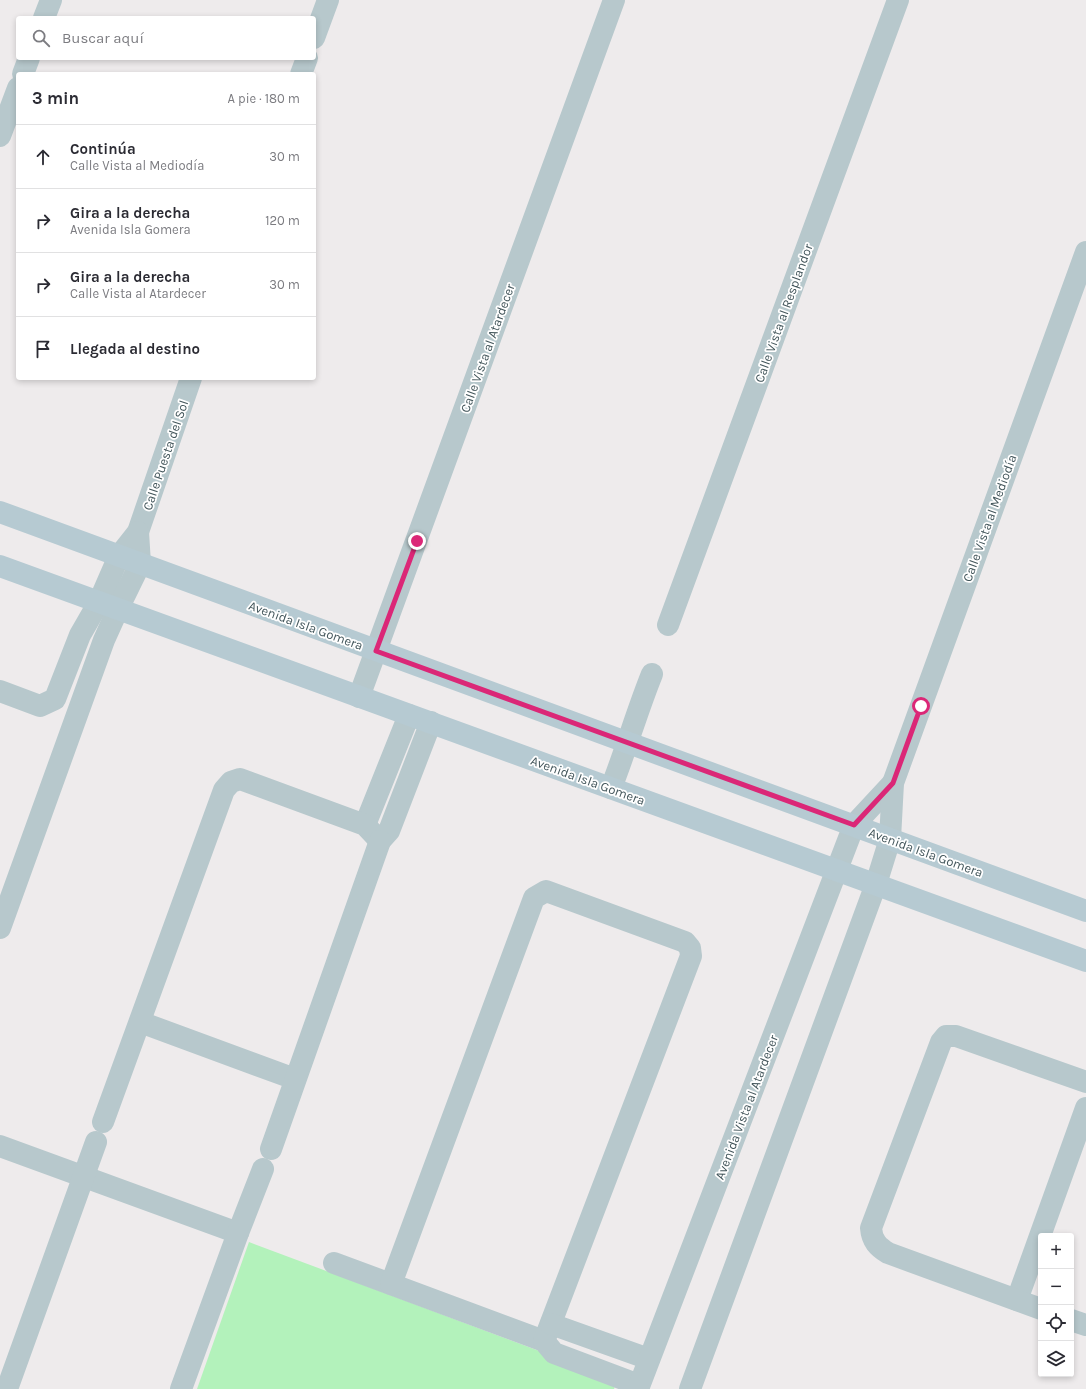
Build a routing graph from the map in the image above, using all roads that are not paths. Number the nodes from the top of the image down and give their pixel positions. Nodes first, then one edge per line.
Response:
1 (51, 0) edge
2 (328, 0) edge
3 (614, 0) edge
4 (898, 0) edge
5 (45, 16) edge
6 (316, 33) edge
7 (28, 60) edge
8 (306, 60) edge
9 (24, 72) edge
10 (302, 72) edge
11 (16, 93) edge
12 (0, 136) edge
13 (1086, 252) edge
14 (191, 380) edge
15 (0, 512) edge
16 (138, 532) junction
17 (119, 556) junction
18 (140, 564) junction
19 (0, 566) edge
20 (108, 605) junction
21 (668, 625) dead end
22 (376, 651) junction
23 (652, 674) dead end
24 (0, 691) edge
25 (359, 696) junction
26 (409, 714) junction
27 (431, 722) junction
28 (628, 743) junction
29 (893, 783) junction
30 (611, 788) junction
31 (365, 825) junction
32 (854, 825) junction
33 (385, 836) junction
34 (890, 839) junction
35 (837, 870) junction
36 (876, 884) junction
37 (1086, 911) edge
38 (0, 928) edge
39 (1086, 961) edge
40 (140, 1022) junction
41 (295, 1079) junction
42 (1086, 1082) edge
43 (1086, 1108) edge
44 (103, 1122) dead end
45 (96, 1142) dead end
46 (0, 1146) edge
47 (271, 1149) dead end
48 (263, 1169) dead end
49 (84, 1177) junction
50 (238, 1232) junction
51 (334, 1263) dead end
52 (391, 1284) junction
53 (1017, 1300) junction
54 (1038, 1308) edge
55 (1074, 1321) edge
56 (1086, 1325) edge
57 (548, 1332) junction
58 (649, 1359) junction
59 (639, 1387) edge
60 (6, 1389) edge
61 (181, 1389) edge
62 (690, 1389) edge

1 - 5 street
2 - 6 street
3 - 22 street, Calle Vista al Atardecer
4 - 21 street, Calle Vista al Resplandor
7 - 9 street
8 - 10 street
11 - 12 street
13 - 29 street, Calle Vista al Mediodía
14 - 16 street, Calle Puesta del Sol
15 - 17 street, Avenida Isla Gomera
16 - 17 street, Calle Puesta del Sol
16 - 18 street, Calle Puesta del Sol
17 - 18 street, Avenida Isla Gomera
17 - 20 street, Calle Puesta del Sol
18 - 20 street
18 - 22 street, Avenida Isla Gomera
19 - 20 street, Avenida Isla Gomera
20 - 24 street
20 - 25 street, Avenida Isla Gomera
20 - 38 street
22 - 25 street, Calle Vista al Atardecer
22 - 28 street, Avenida Isla Gomera
23 - 28 street
25 - 26 street, Avenida Isla Gomera
26 - 27 street, Avenida Isla Gomera
26 - 31 street
27 - 30 street, Avenida Isla Gomera
27 - 33 street
28 - 30 street
28 - 32 street, Avenida Isla Gomera
29 - 32 street, Calle Vista al Mediodía
29 - 34 street, Calle Vista al Mediodía
30 - 35 street, Avenida Isla Gomera
31 - 33 street
31 - 40 street
32 - 34 street, Avenida Isla Gomera
32 - 35 street, Avenida Vista al Atardecer
33 - 41 street
34 - 36 street
34 - 37 street, Avenida Isla Gomera
35 - 36 street, Avenida Isla Gomera
35 - 58 street, Avenida Vista al Atardecer
36 - 39 street, Avenida Isla Gomera
36 - 62 street
40 - 41 street
40 - 44 street
41 - 47 street
42 - 53 street
43 - 53 street
45 - 49 street
46 - 49 street
48 - 50 street
49 - 50 street
49 - 60 street
50 - 61 street
51 - 52 street
52 - 57 street
52 - 57 street
53 - 54 street
55 - 56 street
57 - 58 street
57 - 59 street
58 - 59 street, Avenida Vista al Atardecer

